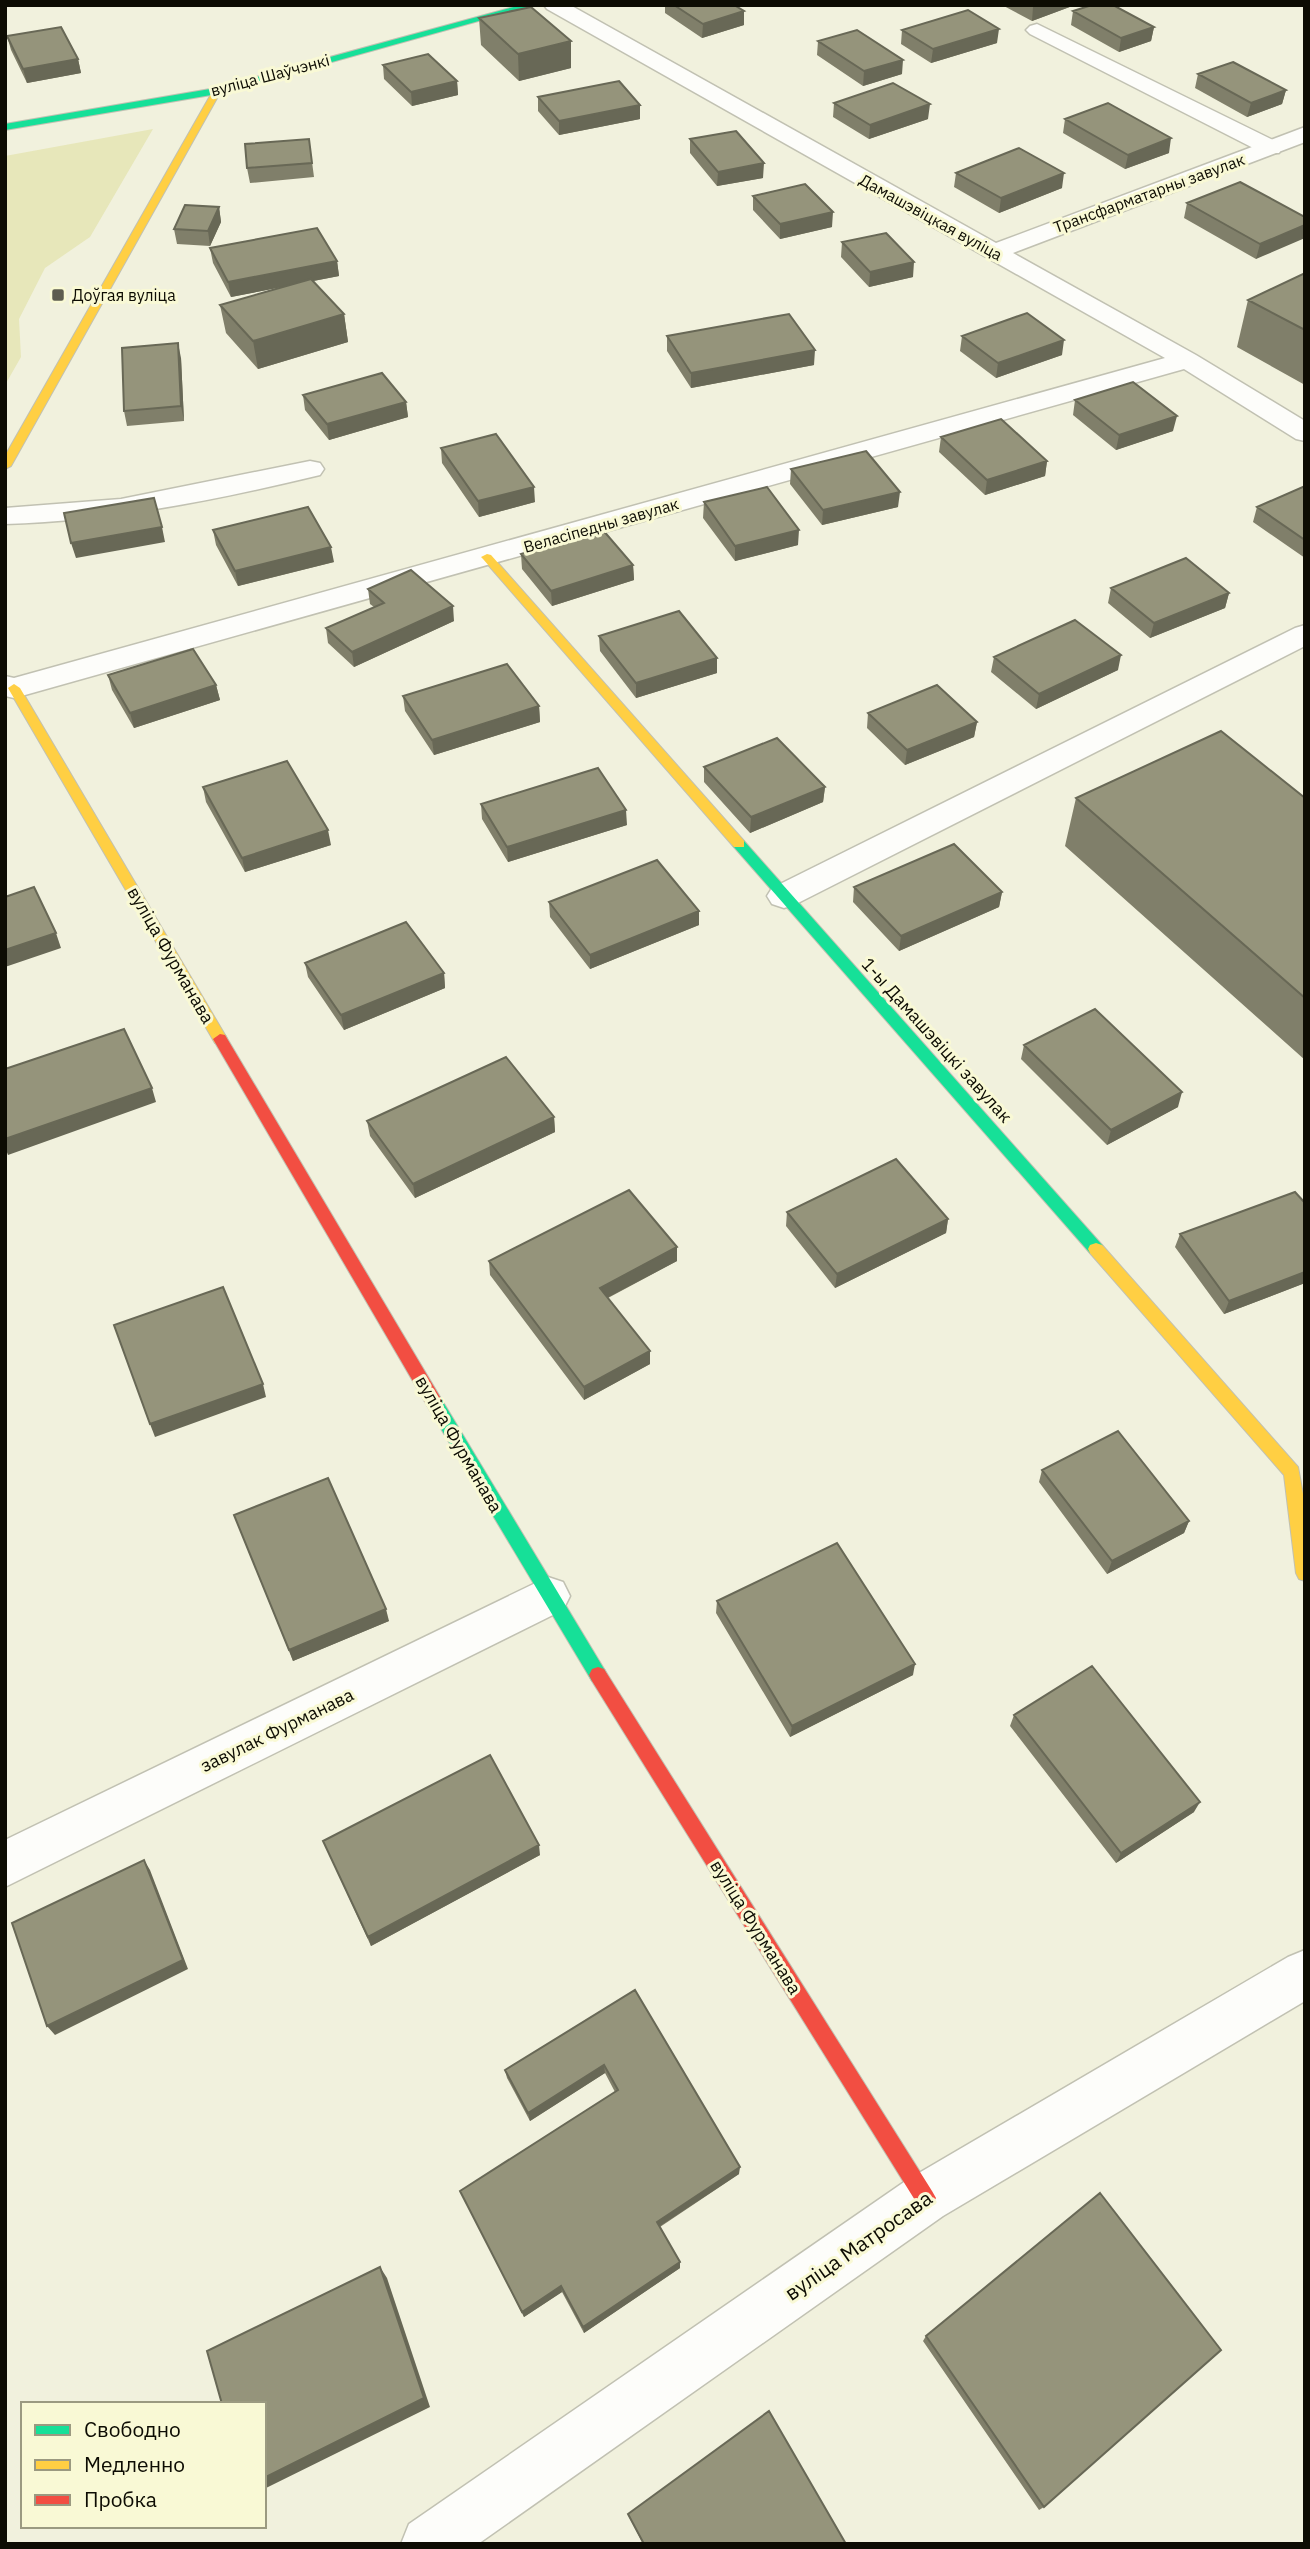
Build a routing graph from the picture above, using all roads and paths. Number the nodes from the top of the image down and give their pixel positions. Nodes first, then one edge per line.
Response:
1 (532, 5) edge
2 (554, 5) edge
3 (1037, 30) dead end
4 (217, 91) junction
5 (5, 127) edge
6 (1305, 134) edge
7 (1271, 148) junction
8 (993, 252) junction
9 (1187, 360) junction
10 (1305, 433) edge
11 (5, 466) edge
12 (310, 469) dead end
13 (5, 516) edge
14 (486, 557) junction
15 (1305, 634) edge
16 (10, 687) edge
17 (784, 896) junction
18 (1305, 1573) edge
19 (548, 1596) junction
20 (5, 1864) edge
21 (1305, 1974) edge
22 (925, 2198) junction
23 (429, 2544) edge

1 - 4 street, вуліца Шаўчэнкі
2 - 8 street, Дамашэвіцкая вуліца
3 - 7 street
4 - 5 street, вуліца Шаўчэнкі
4 - 11 street
6 - 7 street, Трансфарматарны завулак
7 - 8 street, Трансфарматарны завулак
8 - 9 street, Дамашэвіцкая вуліца
9 - 10 street, Дамашэвіцкая вуліца
9 - 14 street, Веласіпедны завулак
12 - 13 street
14 - 16 street, Веласіпедны завулак
14 - 17 street, 1-ы Дамашэвіцкі завулак
15 - 17 street
16 - 19 street, вуліца Фурманава
17 - 18 street, 1-ы Дамашэвіцкі завулак
19 - 20 street, завулак Фурманава
19 - 22 street, вуліца Фурманава
21 - 22 street, вуліца Матросава
22 - 23 street, вуліца Матросава

